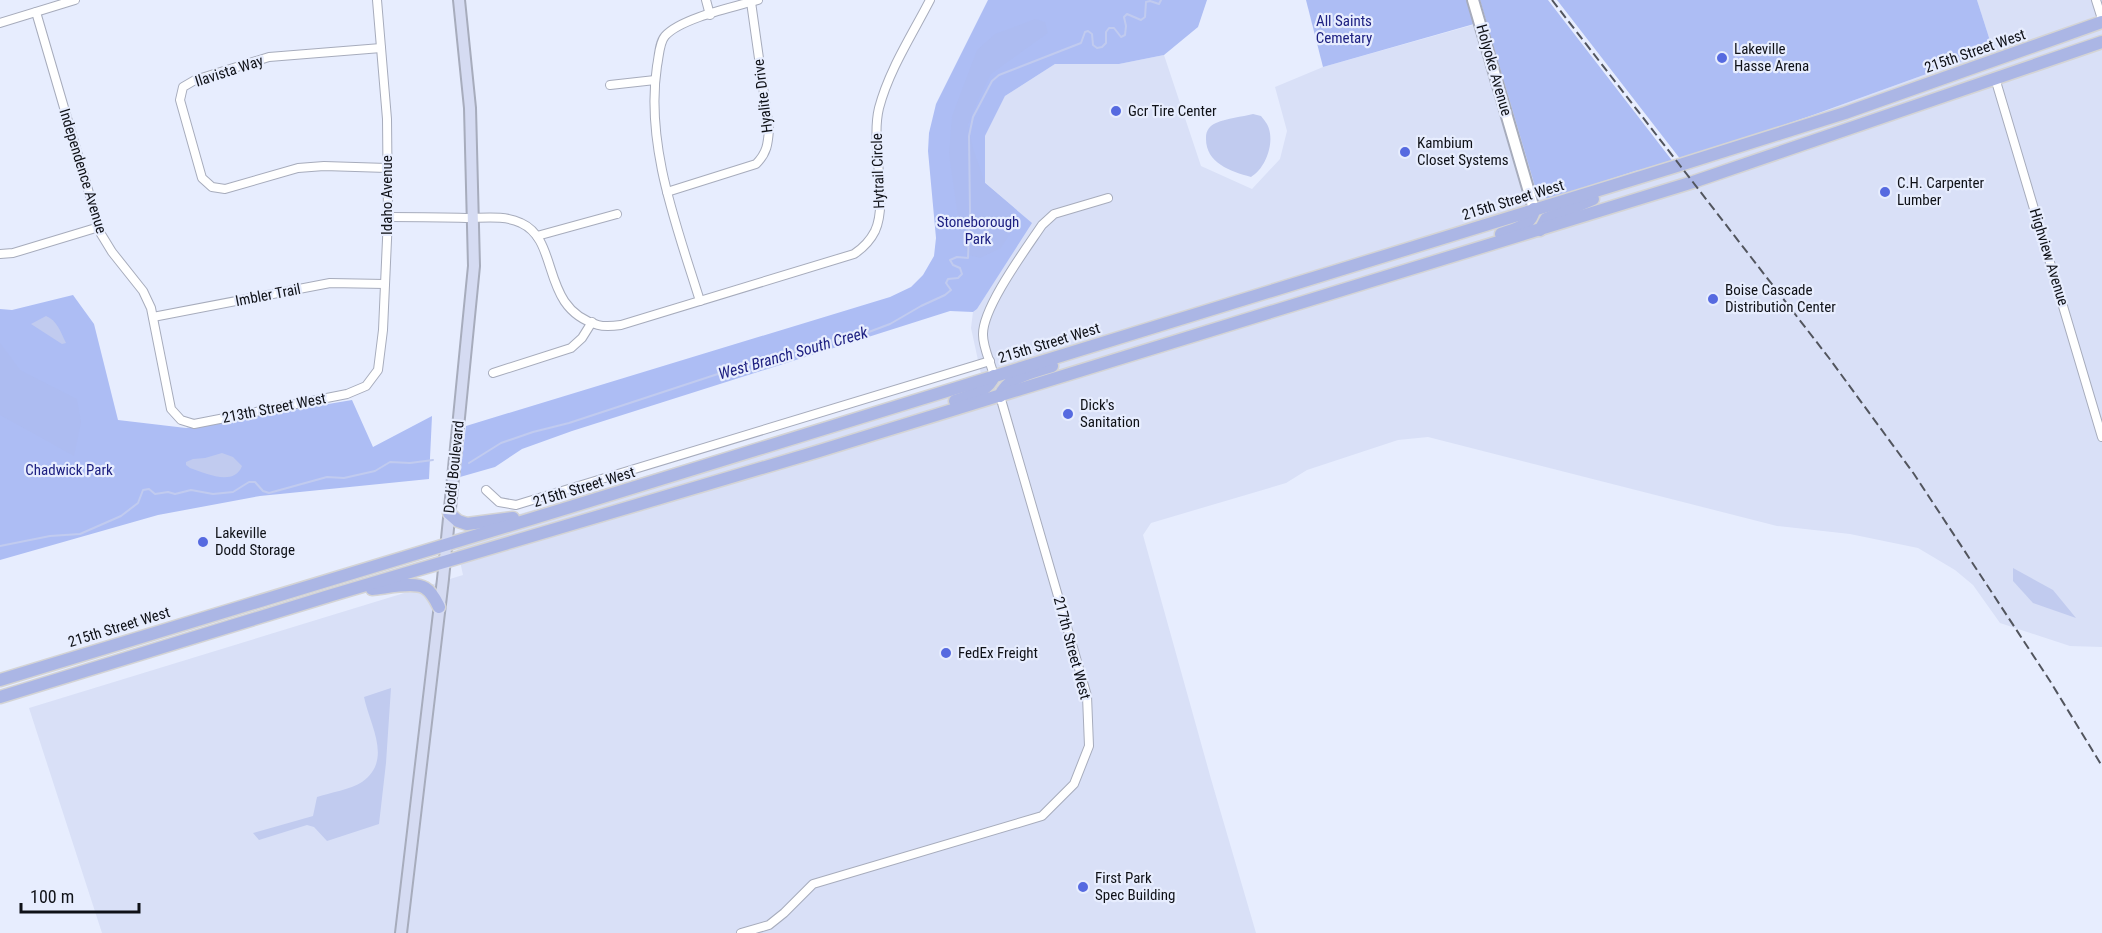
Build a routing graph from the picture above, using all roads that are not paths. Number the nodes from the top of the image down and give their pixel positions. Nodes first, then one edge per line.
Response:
1 (75, 0) edge
2 (377, 0) edge
3 (459, 0) edge
4 (706, 0) edge
5 (930, 0) edge
6 (1473, 0) edge
7 (2096, 0) edge
8 (754, 1) edge
9 (36, 12) junction
10 (710, 15) junction
11 (2102, 21) edge
12 (0, 23) edge
13 (2102, 42) edge
14 (381, 48) junction
15 (1995, 78) junction
16 (655, 80) junction
17 (610, 85) dead end
18 (387, 168) junction
19 (1628, 181) junction
20 (667, 192) junction
21 (1108, 198) dead end
22 (1534, 209) junction
23 (617, 214) dead end
24 (388, 217) junction
25 (473, 218) junction
26 (99, 227) junction
27 (1540, 230) junction
28 (537, 236) junction
29 (0, 254) edge
30 (1431, 263) junction
31 (385, 284) junction
32 (700, 302) junction
33 (153, 317) junction
34 (592, 322) junction
35 (1096, 344) junction
36 (990, 361) junction
37 (493, 373) dead end
38 (994, 376) junction
39 (366, 386) joint
40 (1000, 396) junction
41 (181, 420) joint
42 (896, 427) junction
43 (2102, 437) edge
44 (486, 490) dead end
45 (567, 508) junction
46 (449, 513) junction
47 (446, 544) junction
48 (444, 562) junction
49 (333, 595) junction
50 (439, 607) junction
51 (0, 680) edge
52 (0, 697) edge
53 (401, 933) edge
54 (741, 933) edge

1 - 9 street
2 - 14 street, Idaho Avenue
3 - 25 main road, Dodd Boulevard
4 - 10 street
5 - 32 street, Hytrail Circle
6 - 22 street, Holyoke Avenue
7 - 11 street
8 - 10 street
8 - 20 street, Hyalite Drive
9 - 12 street
9 - 26 street, Independence Avenue
10 - 16 street
11 - 19 main road, 215th Street West
13 - 15 main road, 215th Street West
14 - 18 street, Idaho Avenue
14 - 18 street, Ilavista Way
15 - 27 main road, 215th Street West
15 - 43 street, Highview Avenue
16 - 17 street
16 - 20 street
18 - 24 street, Idaho Avenue
19 - 22 main road, 215th Street West
19 - 27 main road
20 - 32 street
21 - 36 street
22 - 30 main road
22 - 35 main road, 215th Street West
23 - 28 street
24 - 25 street
24 - 31 street, Idaho Avenue
25 - 28 street
25 - 46 main road, Dodd Boulevard
26 - 29 street
26 - 33 street, Independence Avenue
27 - 30 main road, 215th Street West
28 - 34 street, Hytrail Circle
30 - 40 main road, 215th Street West
31 - 33 street, Imbler Trail
31 - 39 street, Idaho Avenue
32 - 34 street, Hytrail Circle
33 - 41 street, Independence Avenue
34 - 37 street
35 - 38 main road, 215th Street West
35 - 40 main road
36 - 38 street
36 - 44 street, 215th Street West
38 - 42 main road
38 - 45 main road, 215th Street West
39 - 41 street, 213th Street West
40 - 42 main road, 215th Street West
40 - 54 street, 217th Street West
42 - 48 main road, 215th Street West
45 - 46 main road
45 - 47 main road, 215th Street West
46 - 47 main road, Dodd Boulevard
47 - 48 main road, Dodd Boulevard
47 - 51 main road, 215th Street West
48 - 49 main road, 215th Street West
48 - 50 main road, Dodd Boulevard
49 - 50 main road
49 - 52 main road, 215th Street West
50 - 53 main road, Dodd Boulevard

